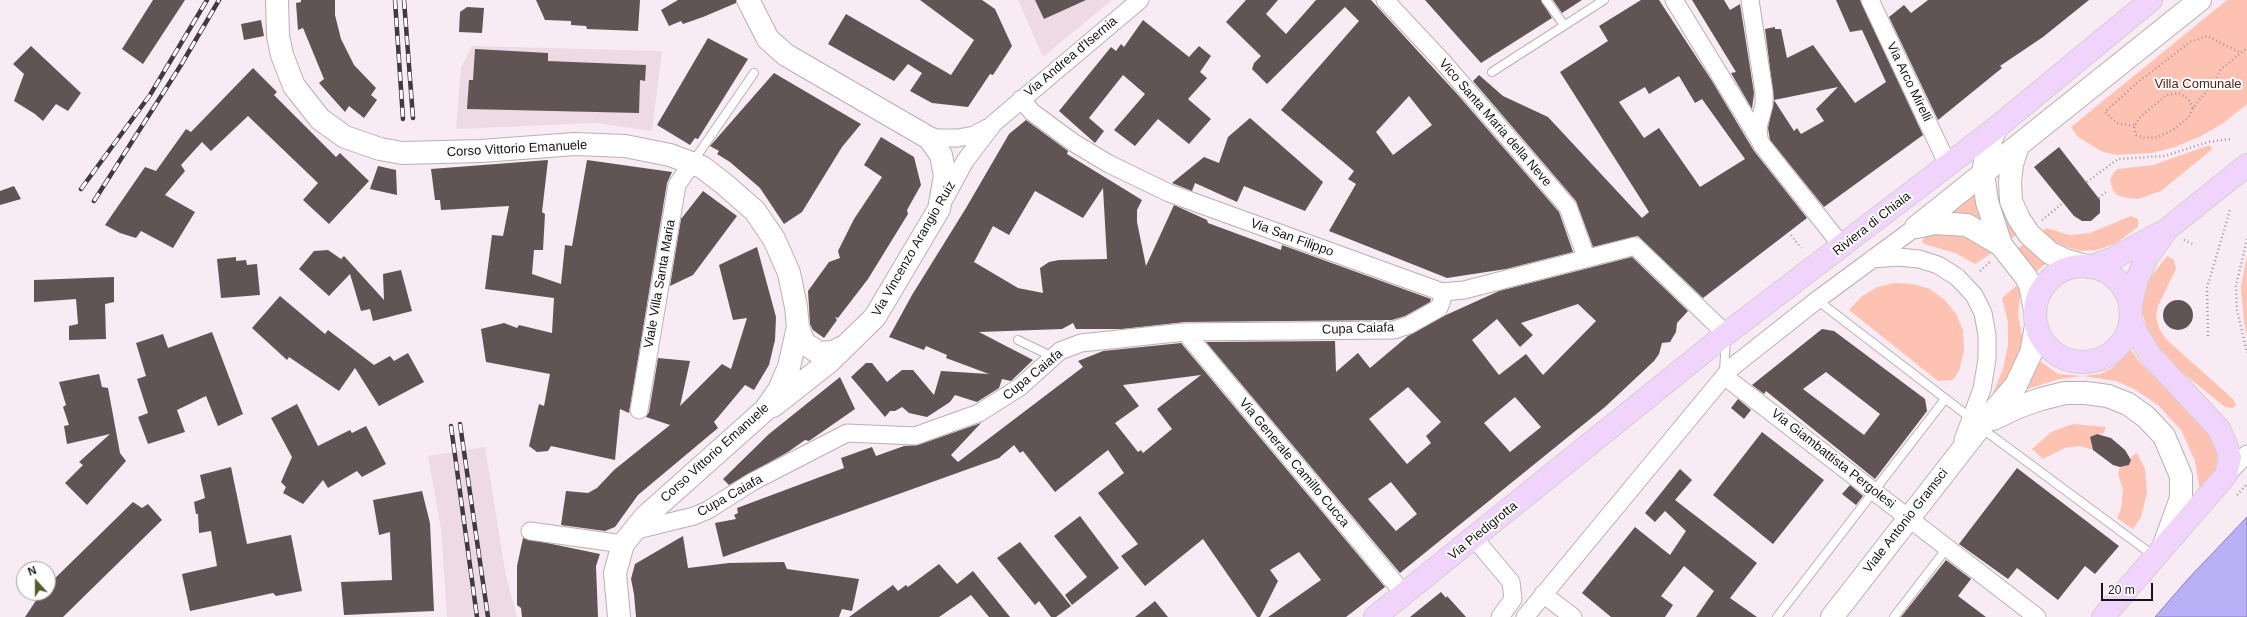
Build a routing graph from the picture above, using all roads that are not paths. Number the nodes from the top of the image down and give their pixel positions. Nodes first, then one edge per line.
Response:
1 (277, 0) edge
2 (748, 0) edge
3 (1140, 0) edge
4 (1384, 0) edge
5 (1546, 0) edge
6 (1604, 0) edge
7 (1674, 0) edge
8 (1750, 0) edge
9 (1870, 0) edge
10 (2151, 0) edge
11 (2200, 0) edge
12 (1564, 26) junction
13 (1492, 72) dead end
14 (754, 74) dead end
15 (1021, 99) junction
16 (994, 123) junction
17 (1996, 128) junction
18 (922, 133) junction
19 (1760, 139) junction
20 (2018, 146) junction
21 (692, 163) junction
22 (1948, 165) junction
23 (2247, 165) edge
24 (1983, 173) junction
25 (2011, 201) junction
26 (939, 209) junction
27 (1916, 227) junction
28 (2174, 235) junction
29 (1842, 246) junction
30 (1996, 253) junction
31 (1586, 257) junction
32 (1872, 259) junction
33 (2089, 266) junction
34 (1442, 292) junction
35 (1817, 300) junction
36 (2130, 314) junction
37 (2035, 318) junction
38 (798, 327) junction
39 (1185, 332) junction
40 (1726, 334) junction
41 (1018, 340) dead end
42 (848, 345) junction
43 (1053, 357) junction
44 (1724, 376) junction
45 (1945, 399) junction
46 (639, 410) dead end
47 (758, 418) junction
48 (1976, 423) junction
49 (1591, 445) joint
50 (2247, 454) edge
51 (2226, 475) junction
52 (1875, 491) junction
53 (1908, 518) junction
54 (530, 531) dead end
55 (628, 538) junction
56 (1474, 538) junction
57 (1948, 548) junction
58 (2159, 551) junction
59 (1404, 594) junction
60 (1543, 594) junction
61 (620, 617) edge
62 (1375, 617) edge
63 (1500, 617) edge
64 (1525, 617) edge
65 (1573, 617) edge
66 (1777, 617) edge
67 (1832, 617) edge
68 (1894, 617) edge
69 (2037, 617) edge
70 (2103, 617) edge

1 - 21 street, Corso Vittorio Emanuele
2 - 18 street
3 - 15 street, Via Andrea d'Isernia
4 - 31 street, Vico Santa Maria della Neve
5 - 12 lane
6 - 12 lane
7 - 19 street
8 - 19 street
9 - 22 street, Via Arco Mirelli
10 - 17 main road, Riviera di Chiaia
11 - 20 street
12 - 13 lane
14 - 21 lane
15 - 16 street, Via Vincenzo Arangio Ruiz
15 - 34 street, Via San Filippo
16 - 18 street
16 - 26 street, Via Vincenzo Arangio Ruiz
17 - 22 main road, Riviera di Chiaia
17 - 24 street
18 - 26 street
19 - 29 street
20 - 24 street
20 - 25 street
21 - 38 street, Corso Vittorio Emanuele
21 - 46 street, Viale Villa Santa Maria
22 - 24 street
22 - 29 main road, Riviera di Chiaia
23 - 28 main road
24 - 25 street
24 - 27 street
24 - 30 street
25 - 33 street
26 - 42 street, Via Vincenzo Arangio Ruiz
27 - 30 street
27 - 32 street
28 - 33 main road
28 - 36 main road
29 - 40 main road, Riviera di Chiaia
30 - 37 street, Viale Antonio Gramsci
31 - 34 street, Via San Filippo
31 - 40 street, Via San Filippo
32 - 35 street
32 - 48 street
33 - 36 main road
33 - 37 main road
34 - 39 street, Cupa Caiafa
35 - 44 street
35 - 45 lane
36 - 37 main road
36 - 51 main road
37 - 48 street, Viale Antonio Gramsci
38 - 42 street
38 - 47 street, Corso Vittorio Emanuele
39 - 43 street, Cupa Caiafa
39 - 59 street, Via Generale Camillo Cucca
40 - 44 lane
40 - 49 main road, Riviera di Chiaia
41 - 43 lane
42 - 47 street, Via Vincenzo Arangio Ruiz
43 - 55 street, Cupa Caiafa
44 - 52 street, Via Giambattista Pergolesi
44 - 60 street
45 - 48 lane
45 - 52 lane
47 - 55 street, Corso Vittorio Emanuele
48 - 53 street, Viale Antonio Gramsci
48 - 58 lane
48 - 58 street
49 - 56 main road, Via Piedigrotta
50 - 51 street
51 - 58 main road
52 - 53 street, Via Giambattista Pergolesi
52 - 66 lane
53 - 57 street, Via Giambattista Pergolesi
53 - 67 street, Viale Antonio Gramsci
54 - 55 street
55 - 61 street, Corso Vittorio Emanuele
56 - 59 main road, Via Piedigrotta
56 - 63 street
57 - 68 lane
57 - 69 street, Via Giambattista Pergolesi
58 - 70 main road
59 - 62 main road, Via Piedigrotta
60 - 64 street
60 - 65 street

